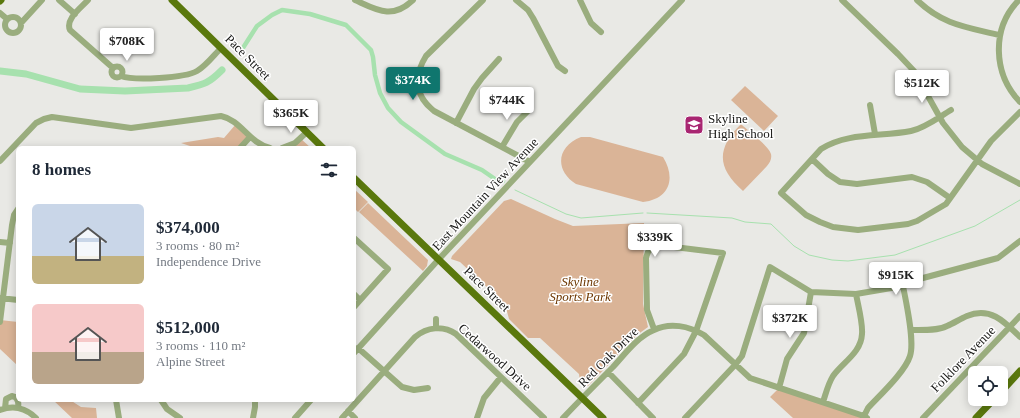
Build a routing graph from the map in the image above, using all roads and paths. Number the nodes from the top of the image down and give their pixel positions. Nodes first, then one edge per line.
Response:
1 (42, 0) edge
2 (59, 0) edge
3 (88, 0) edge
4 (172, 0) edge
5 (356, 0) edge
6 (413, 0) edge
7 (483, 0) edge
8 (516, 0) edge
9 (580, 0) edge
10 (682, 0) edge
11 (842, 0) edge
12 (917, 0) edge
13 (1018, 0) edge
14 (389, 12) junction
15 (0, 13) edge
16 (75, 14) junction
17 (7, 19) junction
18 (388, 20) dead end
19 (21, 23) junction
20 (601, 32) dead end
21 (999, 35) junction
22 (222, 48) junction
23 (499, 59) dead end
24 (565, 71) dead end
25 (1020, 102) edge
26 (870, 105) dead end
27 (530, 109) dead end
28 (951, 110) dead end
29 (1020, 112) edge
30 (939, 117) junction
31 (456, 123) junction
32 (307, 132) junction
33 (875, 134) junction
34 (250, 137) junction
35 (242, 146) edge
36 (263, 146) edge
37 (286, 146) edge
38 (321, 146) edge
39 (502, 147) junction
40 (812, 159) junction
41 (977, 160) junction
42 (0, 161) edge
43 (530, 162) junction
44 (356, 180) edge
45 (1020, 184) edge
46 (950, 198) junction
47 (16, 213) edge
48 (356, 240) edge
49 (1020, 241) edge
50 (0, 242) edge
51 (10, 243) junction
52 (439, 259) junction
53 (903, 286) junction
54 (811, 292) junction
55 (856, 294) junction
56 (356, 296) edge
57 (1, 298) edge
58 (16, 300) edge
59 (360, 300) junction
60 (356, 305) edge
61 (1020, 316) edge
62 (436, 319) dead end
63 (0, 322) edge
64 (1009, 327) junction
65 (436, 328) junction
66 (654, 329) junction
67 (911, 330) junction
68 (696, 331) junction
69 (1020, 337) edge
70 (356, 350) edge
71 (735, 366) junction
72 (384, 371) junction
73 (608, 372) junction
74 (1020, 372) edge
75 (501, 377) junction
76 (1008, 385) edge
77 (428, 388) dead end
78 (779, 388) junction
79 (16, 397) edge
80 (582, 398) junction
81 (18, 402) edge
82 (116, 402) edge
83 (162, 402) edge
84 (255, 402) edge
85 (309, 402) edge
86 (823, 402) junction
87 (638, 403) junction
88 (987, 406) edge
89 (18, 408) junction
90 (3, 409) edge
91 (348, 411) junction
92 (866, 417) edge
93 (36, 418) edge
94 (119, 418) edge
95 (180, 418) edge
96 (253, 418) edge
97 (295, 418) edge
98 (342, 418) edge
99 (355, 418) edge
100 (477, 418) edge
101 (544, 418) edge
102 (563, 418) edge
103 (603, 418) edge
104 (653, 418) edge
105 (686, 418) edge
106 (923, 418) edge
107 (976, 418) edge

1 - 19 street
2 - 16 street
3 - 16 street
4 - 22 main road, Pace Street
5 - 14 street
6 - 14 street
7 - 31 street
8 - 24 street
9 - 20 street
10 - 43 street, East Mountain View Avenue
11 - 30 street
12 - 21 street
13 - 21 street
14 - 18 street
15 - 17 street
16 - 22 street
17 - 19 street
17 - 19 street
21 - 25 street
22 - 32 main road, Pace Street
23 - 31 street
26 - 33 street
27 - 39 street
28 - 30 street
29 - 41 street
30 - 33 street
30 - 41 street
31 - 39 street
32 - 37 street
32 - 38 main road, Pace Street
33 - 40 street
34 - 35 street
34 - 36 street
34 - 42 street
39 - 43 street
40 - 46 street
40 - 46 street
41 - 45 street
41 - 46 street
43 - 52 street, East Mountain View Avenue
44 - 52 main road, Pace Street
47 - 51 street
48 - 59 street
49 - 53 street
50 - 51 street
51 - 57 street
52 - 70 street, East Mountain View Avenue
52 - 80 main road, Pace Street
53 - 55 street
53 - 67 street
54 - 55 street
54 - 71 street
54 - 78 street
55 - 86 street
56 - 59 street
57 - 58 street
57 - 63 street
59 - 60 street
61 - 64 street, Folklore Avenue
62 - 65 street
64 - 67 street
64 - 69 street
64 - 106 street, Folklore Avenue
65 - 72 street, Cedarwood Drive
65 - 75 street, Cedarwood Drive
66 - 68 street, Red Oak Drive
66 - 68 street
66 - 73 street, Red Oak Drive
67 - 92 street
68 - 71 street, Red Oak Drive
68 - 87 street
70 - 72 street
71 - 78 street, Red Oak Drive
71 - 105 street
72 - 77 street
72 - 91 street, Cedarwood Drive
73 - 80 street, Red Oak Drive
73 - 87 street
74 - 76 main road
75 - 100 street
75 - 101 street, Cedarwood Drive
78 - 86 street, Red Oak Drive
79 - 90 street
80 - 102 street, Red Oak Drive
80 - 103 main road, Pace Street
81 - 89 street
82 - 94 street
83 - 95 street
84 - 96 street
85 - 97 street
86 - 92 street, Red Oak Drive
87 - 104 street
88 - 107 main road
89 - 90 street
89 - 93 street
91 - 98 street, Cedarwood Drive
91 - 99 street

